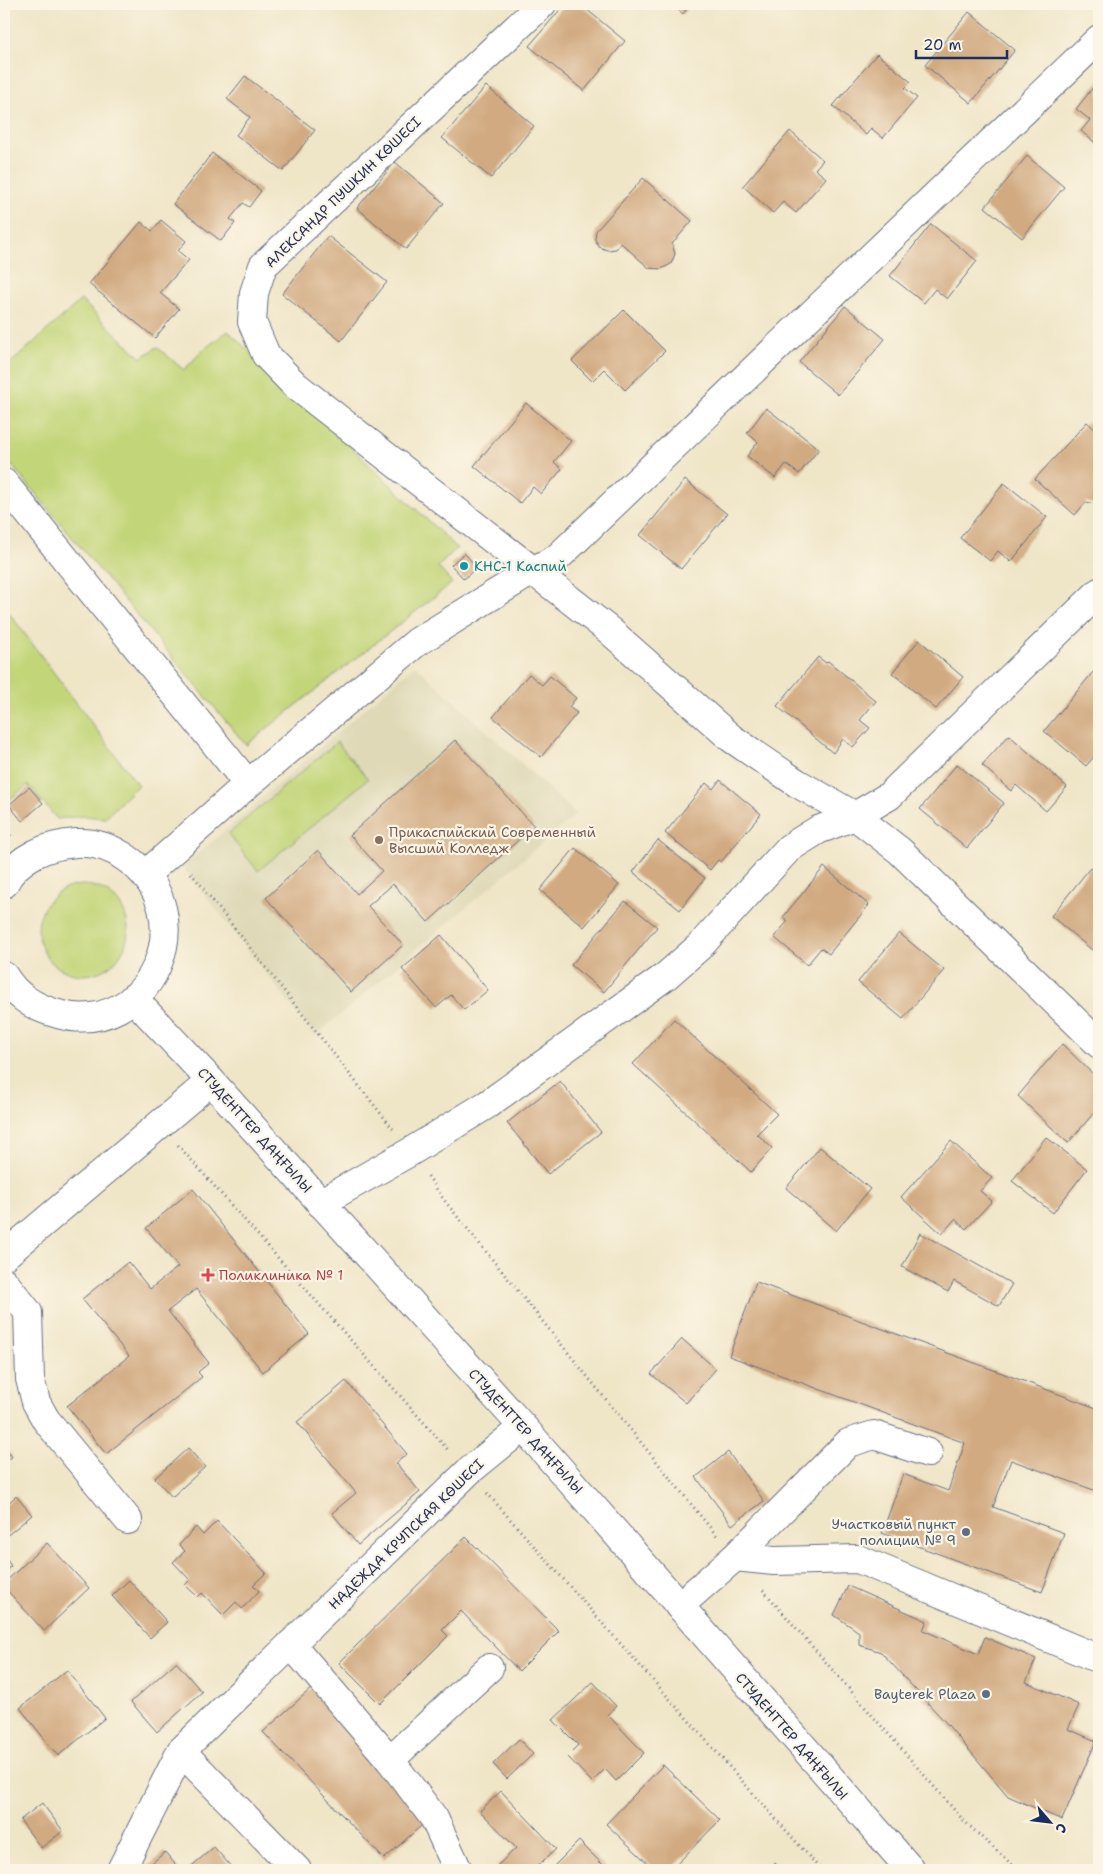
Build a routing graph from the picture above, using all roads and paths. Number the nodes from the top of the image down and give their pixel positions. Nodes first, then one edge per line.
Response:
1 (542, 4) edge
2 (1099, 39) edge
3 (4, 483) edge
4 (532, 571) junction
5 (1099, 592) edge
6 (248, 784) junction
7 (854, 816) junction
8 (174, 850) junction
9 (146, 874) junction
10 (4, 884) edge
11 (6, 985) edge
12 (133, 998) junction
13 (1099, 1044) edge
14 (211, 1081) junction
15 (160, 1124) junction
16 (410, 1152) junction
17 (320, 1203) junction
18 (4, 1256) edge
19 (4, 1282) edge
20 (523, 1427) junction
21 (928, 1454) dead end
22 (468, 1472) junction
23 (128, 1520) dead end
24 (734, 1557) junction
25 (679, 1606) junction
26 (292, 1644) junction
27 (1099, 1659) edge
28 (489, 1668) dead end
29 (181, 1751) junction
30 (390, 1760) junction
31 (121, 1870) edge
32 (298, 1870) edge
33 (458, 1870) edge
34 (821, 1870) edge
35 (912, 1870) edge
36 (1018, 1870) edge

1 - 4 street, АЛЕКСАНДР ПУШКИН КӨШЕСІ
2 - 4 street
3 - 6 street
4 - 6 street
4 - 7 street, АЛЕКСАНДР ПУШКИН КӨШЕСІ
5 - 7 street
6 - 8 street
7 - 13 street, АЛЕКСАНДР ПУШКИН КӨШЕСІ
7 - 16 street
8 - 9 street
8 - 16 path
9 - 10 street
9 - 12 street
11 - 12 street
12 - 14 street, СТУДЕНТТЕР ДАҢҒЫЛЫ
14 - 15 street
14 - 17 street, СТУДЕНТТЕР ДАҢҒЫЛЫ
15 - 18 street
15 - 22 path
16 - 17 street
16 - 24 path
17 - 20 street, СТУДЕНТТЕР ДАҢҒЫЛЫ
19 - 23 street
20 - 22 street, НАДЕЖДА КРУПСКАЯ КӨШЕСІ
20 - 25 street, СТУДЕНТТЕР ДАҢҒЫЛЫ
21 - 24 street
22 - 26 street, НАДЕЖДА КРУПСКАЯ КӨШЕСІ
22 - 34 path
24 - 25 street
24 - 27 street
24 - 36 path
25 - 35 street, СТУДЕНТТЕР ДАҢҒЫЛЫ
26 - 29 street, НАДЕЖДА КРУПСКАЯ КӨШЕСІ
26 - 30 street
28 - 30 street
29 - 31 street, НАДЕЖДА КРУПСКАЯ КӨШЕСІ
29 - 32 street
30 - 33 street

